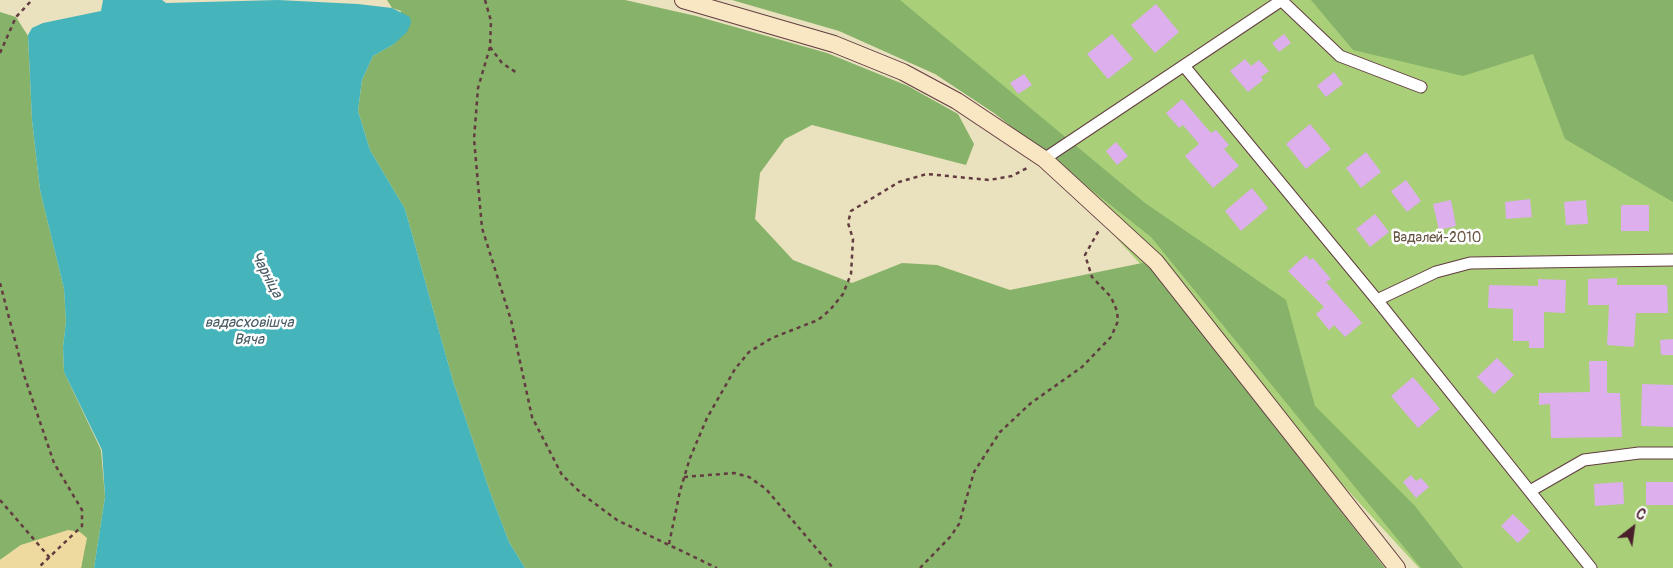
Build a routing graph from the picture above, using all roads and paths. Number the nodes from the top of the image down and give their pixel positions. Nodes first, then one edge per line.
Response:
1 (32, 0) edge
2 (485, 0) edge
3 (684, 0) edge
4 (1282, 0) edge
5 (490, 47) junction
6 (0, 53) edge
7 (1184, 66) junction
8 (517, 72) dead end
9 (1421, 87) dead end
10 (1044, 159) junction
11 (1108, 217) junction
12 (1673, 260) edge
13 (0, 283) edge
14 (1377, 300) junction
15 (1673, 453) edge
16 (684, 477) junction
17 (1530, 491) junction
18 (0, 500) edge
19 (669, 544) junction
20 (50, 558) junction
21 (38, 568) edge
22 (717, 568) edge
23 (833, 568) edge
24 (920, 568) edge
25 (1397, 568) edge
26 (1592, 568) edge

1 - 6 path
2 - 5 path
3 - 10 street
4 - 7 street
4 - 9 street
5 - 8 path
5 - 19 path
7 - 10 street
7 - 14 street
10 - 11 street
10 - 16 path
11 - 24 path
11 - 25 street
12 - 14 street
13 - 20 path
14 - 17 street
15 - 17 street
16 - 19 path
16 - 23 path
17 - 26 street
18 - 20 path
19 - 22 path
20 - 21 path

